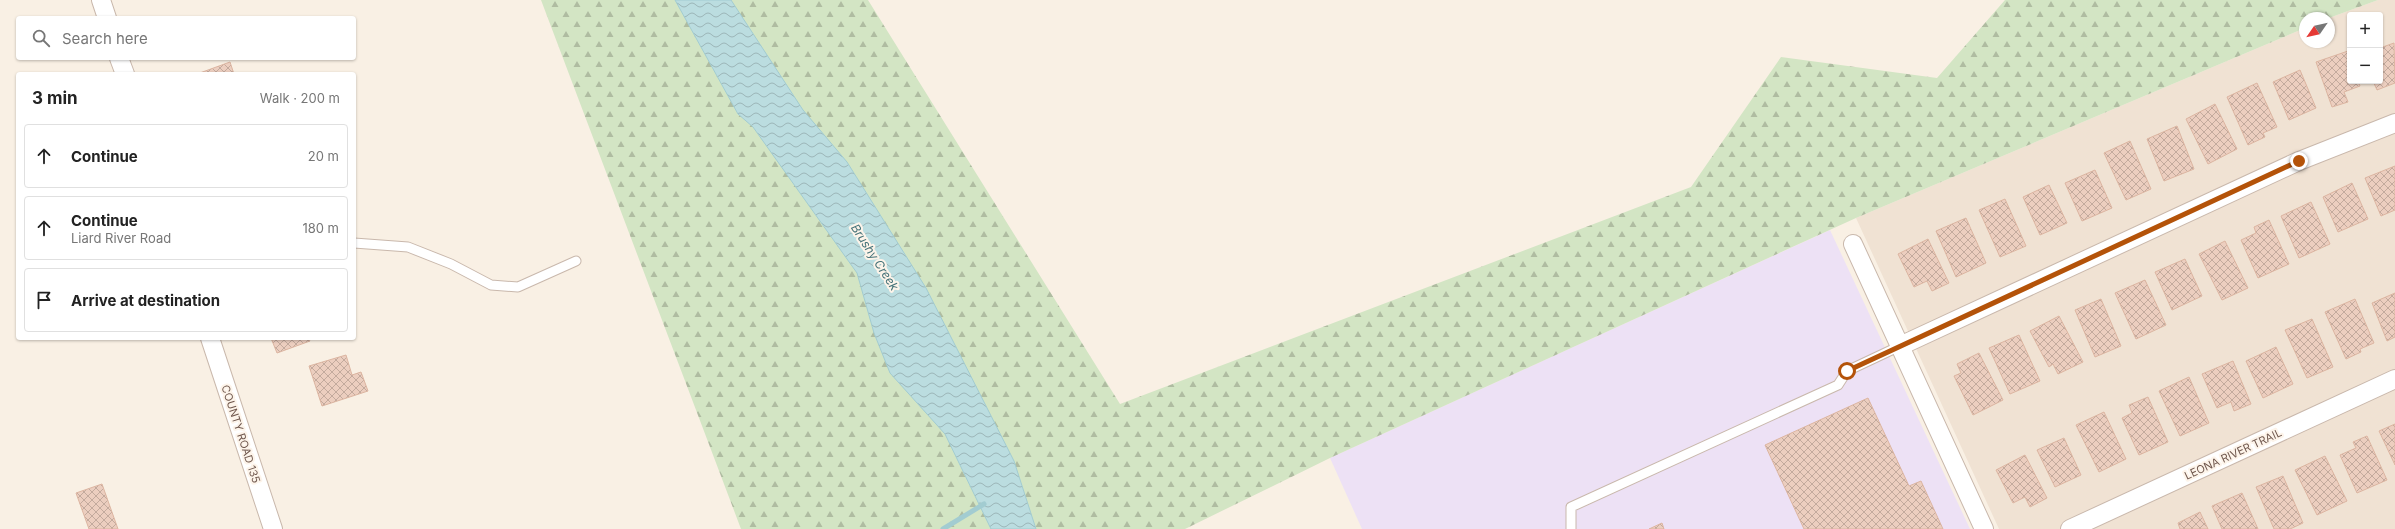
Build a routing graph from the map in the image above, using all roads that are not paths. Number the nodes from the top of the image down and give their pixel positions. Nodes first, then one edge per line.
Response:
1 (101, 0) edge
2 (106, 16) edge
3 (120, 60) edge
4 (124, 72) edge
5 (2395, 123) edge
6 (356, 243) edge
7 (1853, 244) dead end
8 (576, 261) dead end
9 (211, 340) edge
10 (1900, 346) junction
11 (2395, 379) edge
12 (273, 529) edge
13 (1571, 529) edge
14 (1984, 529) edge
15 (2070, 529) edge

1 - 2 street
3 - 4 street
5 - 10 street
6 - 8 lane
7 - 10 street
9 - 12 street, COUNTY ROAD 135
10 - 13 lane
10 - 14 street
11 - 15 street, LEONA RIVER TRAIL

